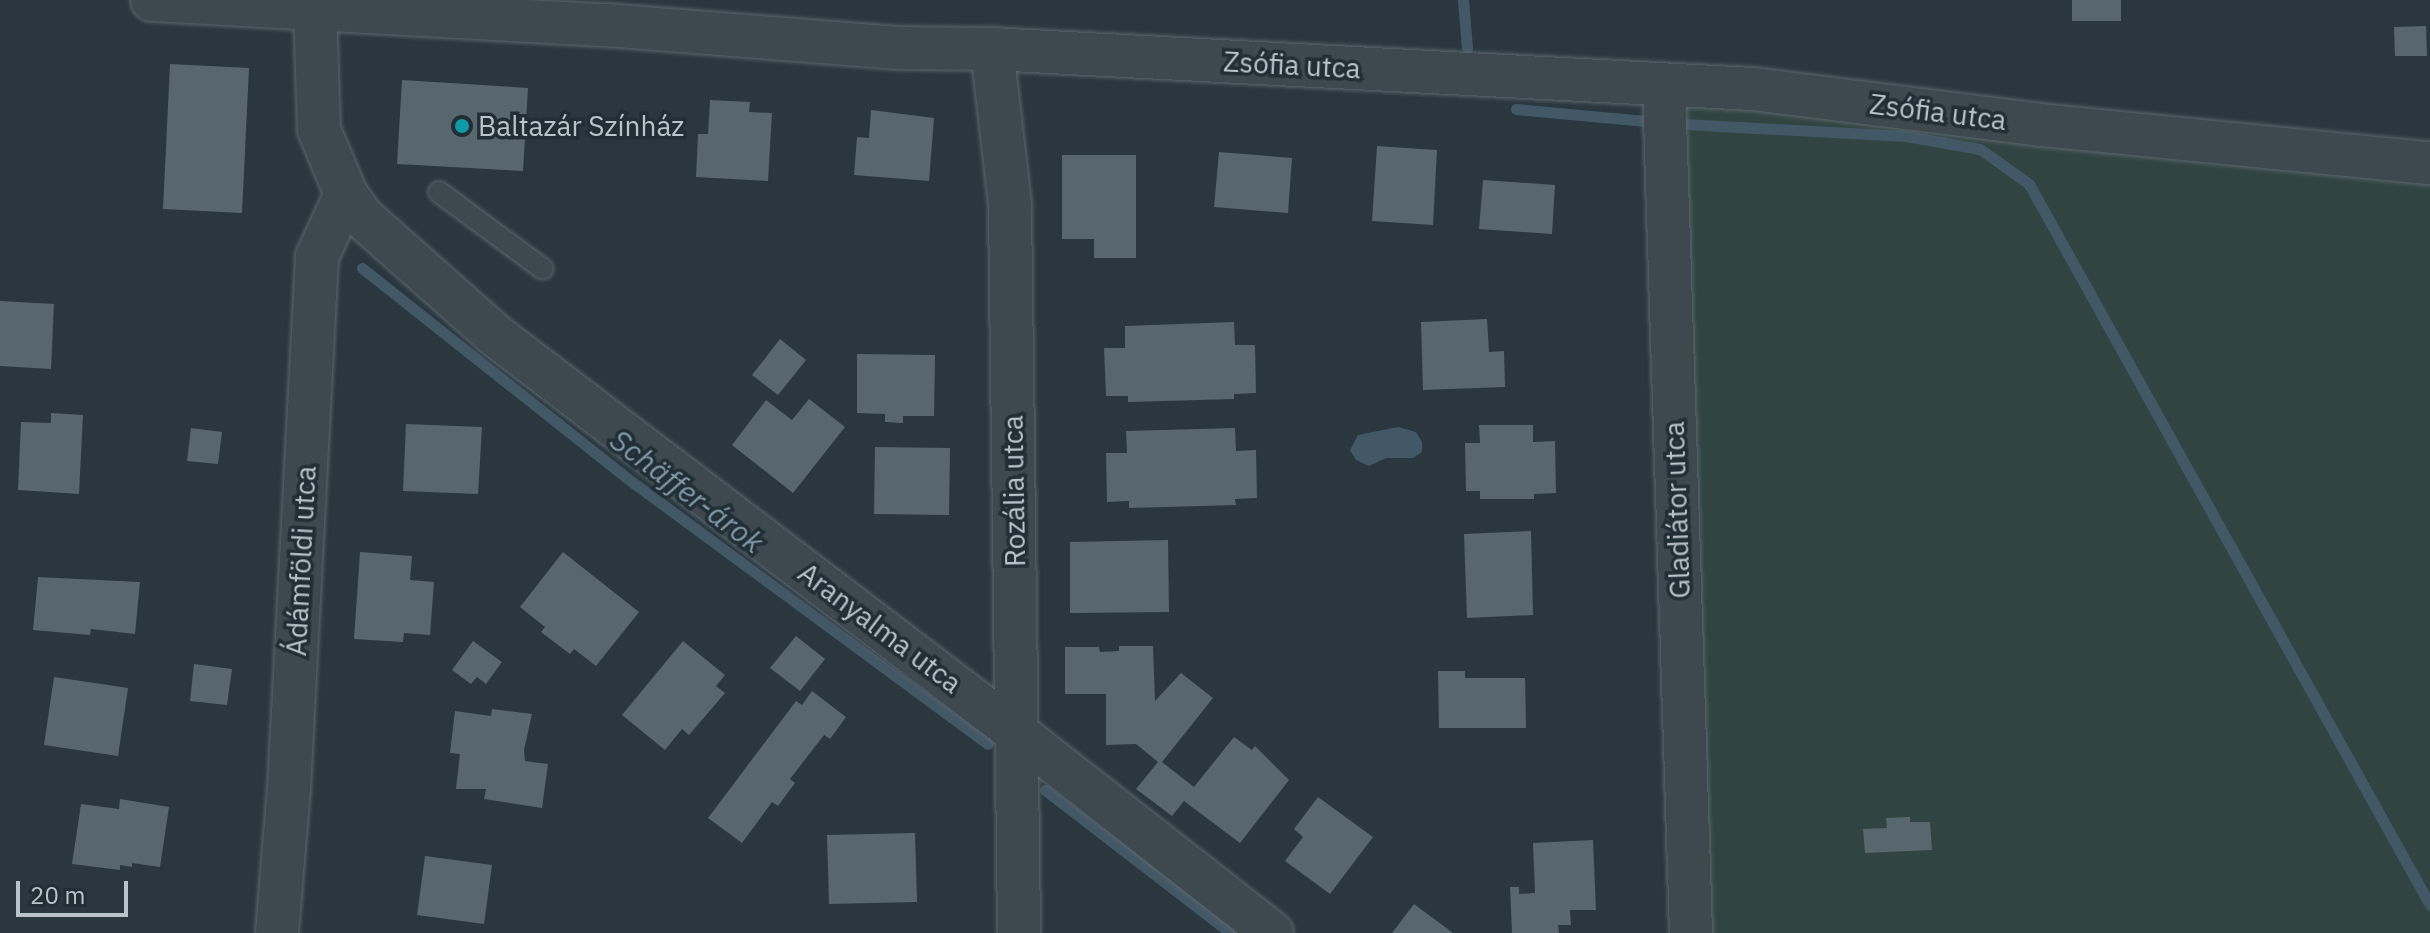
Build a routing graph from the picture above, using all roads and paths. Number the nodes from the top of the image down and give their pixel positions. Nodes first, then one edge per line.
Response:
1 (152, 0) edge
2 (315, 9) junction
3 (992, 49) junction
4 (1664, 87) junction
5 (2430, 163) edge
6 (439, 192) dead end
7 (346, 194) junction
8 (543, 269) dead end
9 (1017, 733) junction
10 (277, 933) edge
11 (1019, 933) edge
12 (1272, 933) edge
13 (1691, 933) edge

1 - 2 street, Zsófia utca
2 - 3 street, Zsófia utca
2 - 7 street, Aranyalma utca
3 - 4 street, Zsófia utca
3 - 9 street, Rozália utca
4 - 5 street, Zsófia utca
4 - 13 street, Gladiátor utca
6 - 8 lane
7 - 9 street, Aranyalma utca
7 - 10 street, Ádámföldi utca
9 - 11 street, Rozália utca
9 - 12 street, Aranyalma utca

